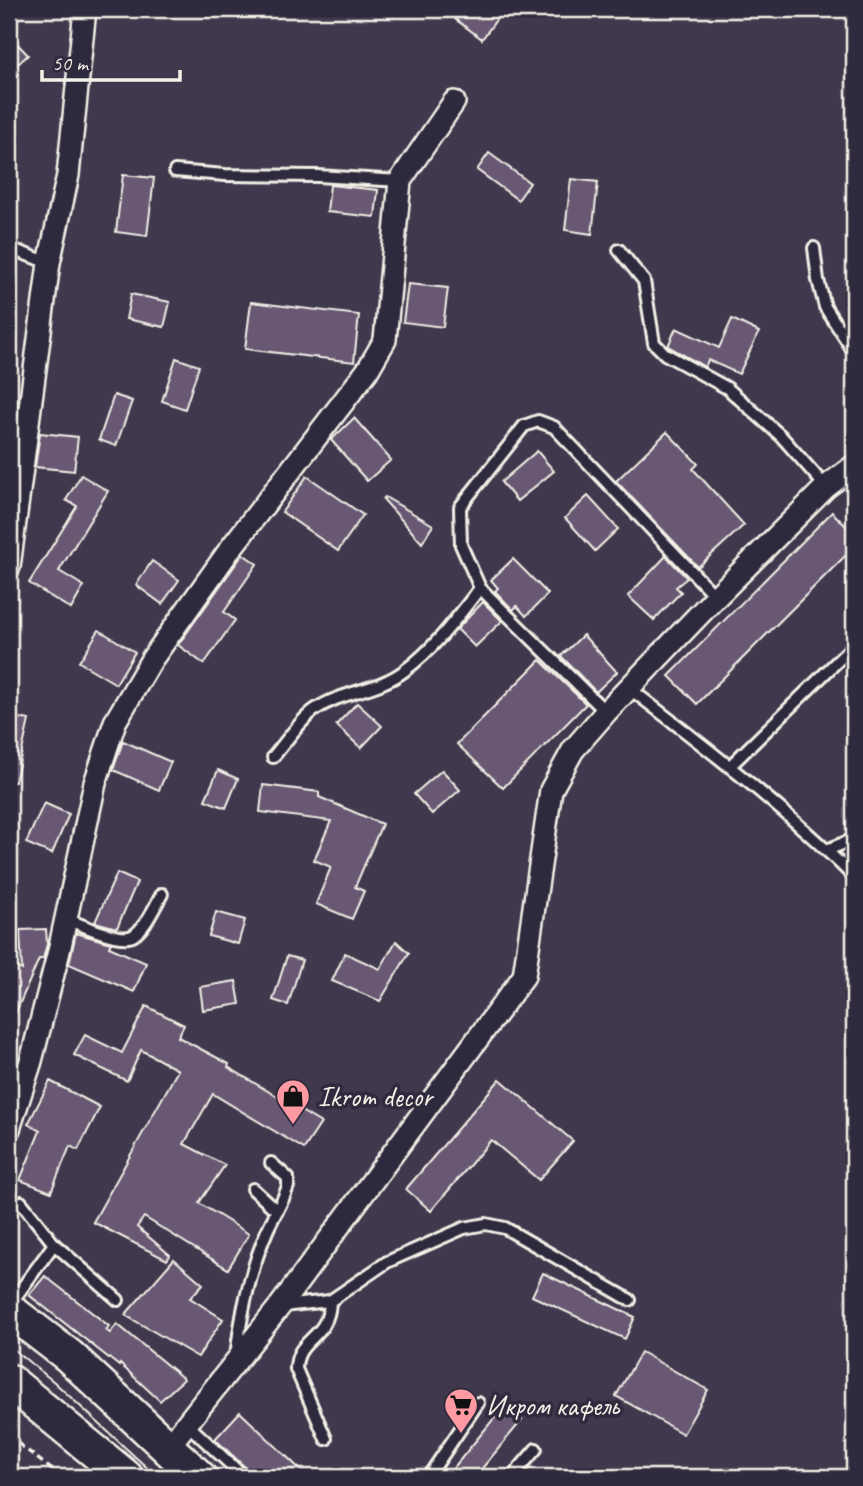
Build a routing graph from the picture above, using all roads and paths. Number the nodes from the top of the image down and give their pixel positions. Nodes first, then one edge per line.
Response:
1 (85, 9) edge
2 (454, 102) dead end
3 (175, 172) dead end
4 (400, 181) junction
5 (9, 248) edge
6 (814, 248) dead end
7 (620, 250) dead end
8 (49, 263) junction
9 (854, 352) edge
10 (854, 466) edge
11 (826, 486) junction
12 (9, 567) edge
13 (480, 589) junction
14 (716, 597) junction
15 (854, 645) edge
16 (629, 688) junction
17 (606, 712) junction
18 (273, 757) dead end
19 (730, 766) junction
20 (854, 839) edge
21 (827, 850) junction
22 (854, 877) edge
23 (162, 894) dead end
24 (66, 919) junction
25 (9, 1129) edge
26 (271, 1163) dead end
27 (253, 1188) dead end
28 (21, 1202) dead end
29 (277, 1211) junction
30 (54, 1244) junction
31 (118, 1300) dead end
32 (630, 1300) dead end
33 (330, 1301) junction
34 (280, 1306) junction
35 (9, 1308) edge
36 (235, 1363) junction
37 (9, 1381) edge
38 (478, 1403) dead end
39 (9, 1436) edge
40 (177, 1436) junction
41 (326, 1439) dead end
42 (537, 1449) dead end
43 (120, 1475) edge
44 (61, 1477) edge
45 (199, 1477) edge
46 (244, 1477) edge
47 (428, 1477) edge
48 (512, 1477) edge

1 - 8 street
2 - 4 street
3 - 4 lane
4 - 24 street
5 - 8 lane
6 - 9 lane
7 - 11 lane
8 - 12 street
10 - 11 street
11 - 14 street
13 - 14 lane
13 - 17 lane
13 - 18 lane
14 - 16 street
15 - 19 lane
16 - 17 street
16 - 19 lane
17 - 34 street
19 - 21 lane
20 - 21 lane
21 - 22 lane
23 - 24 lane
24 - 25 street
26 - 29 lane
27 - 29 lane
28 - 30 lane
29 - 36 lane
30 - 31 lane
30 - 35 lane
32 - 33 lane
33 - 34 lane
33 - 41 lane
34 - 36 street
35 - 40 main road
36 - 40 street
37 - 43 main road
38 - 47 lane
39 - 44 path
40 - 45 main road
40 - 46 lane
42 - 48 lane

